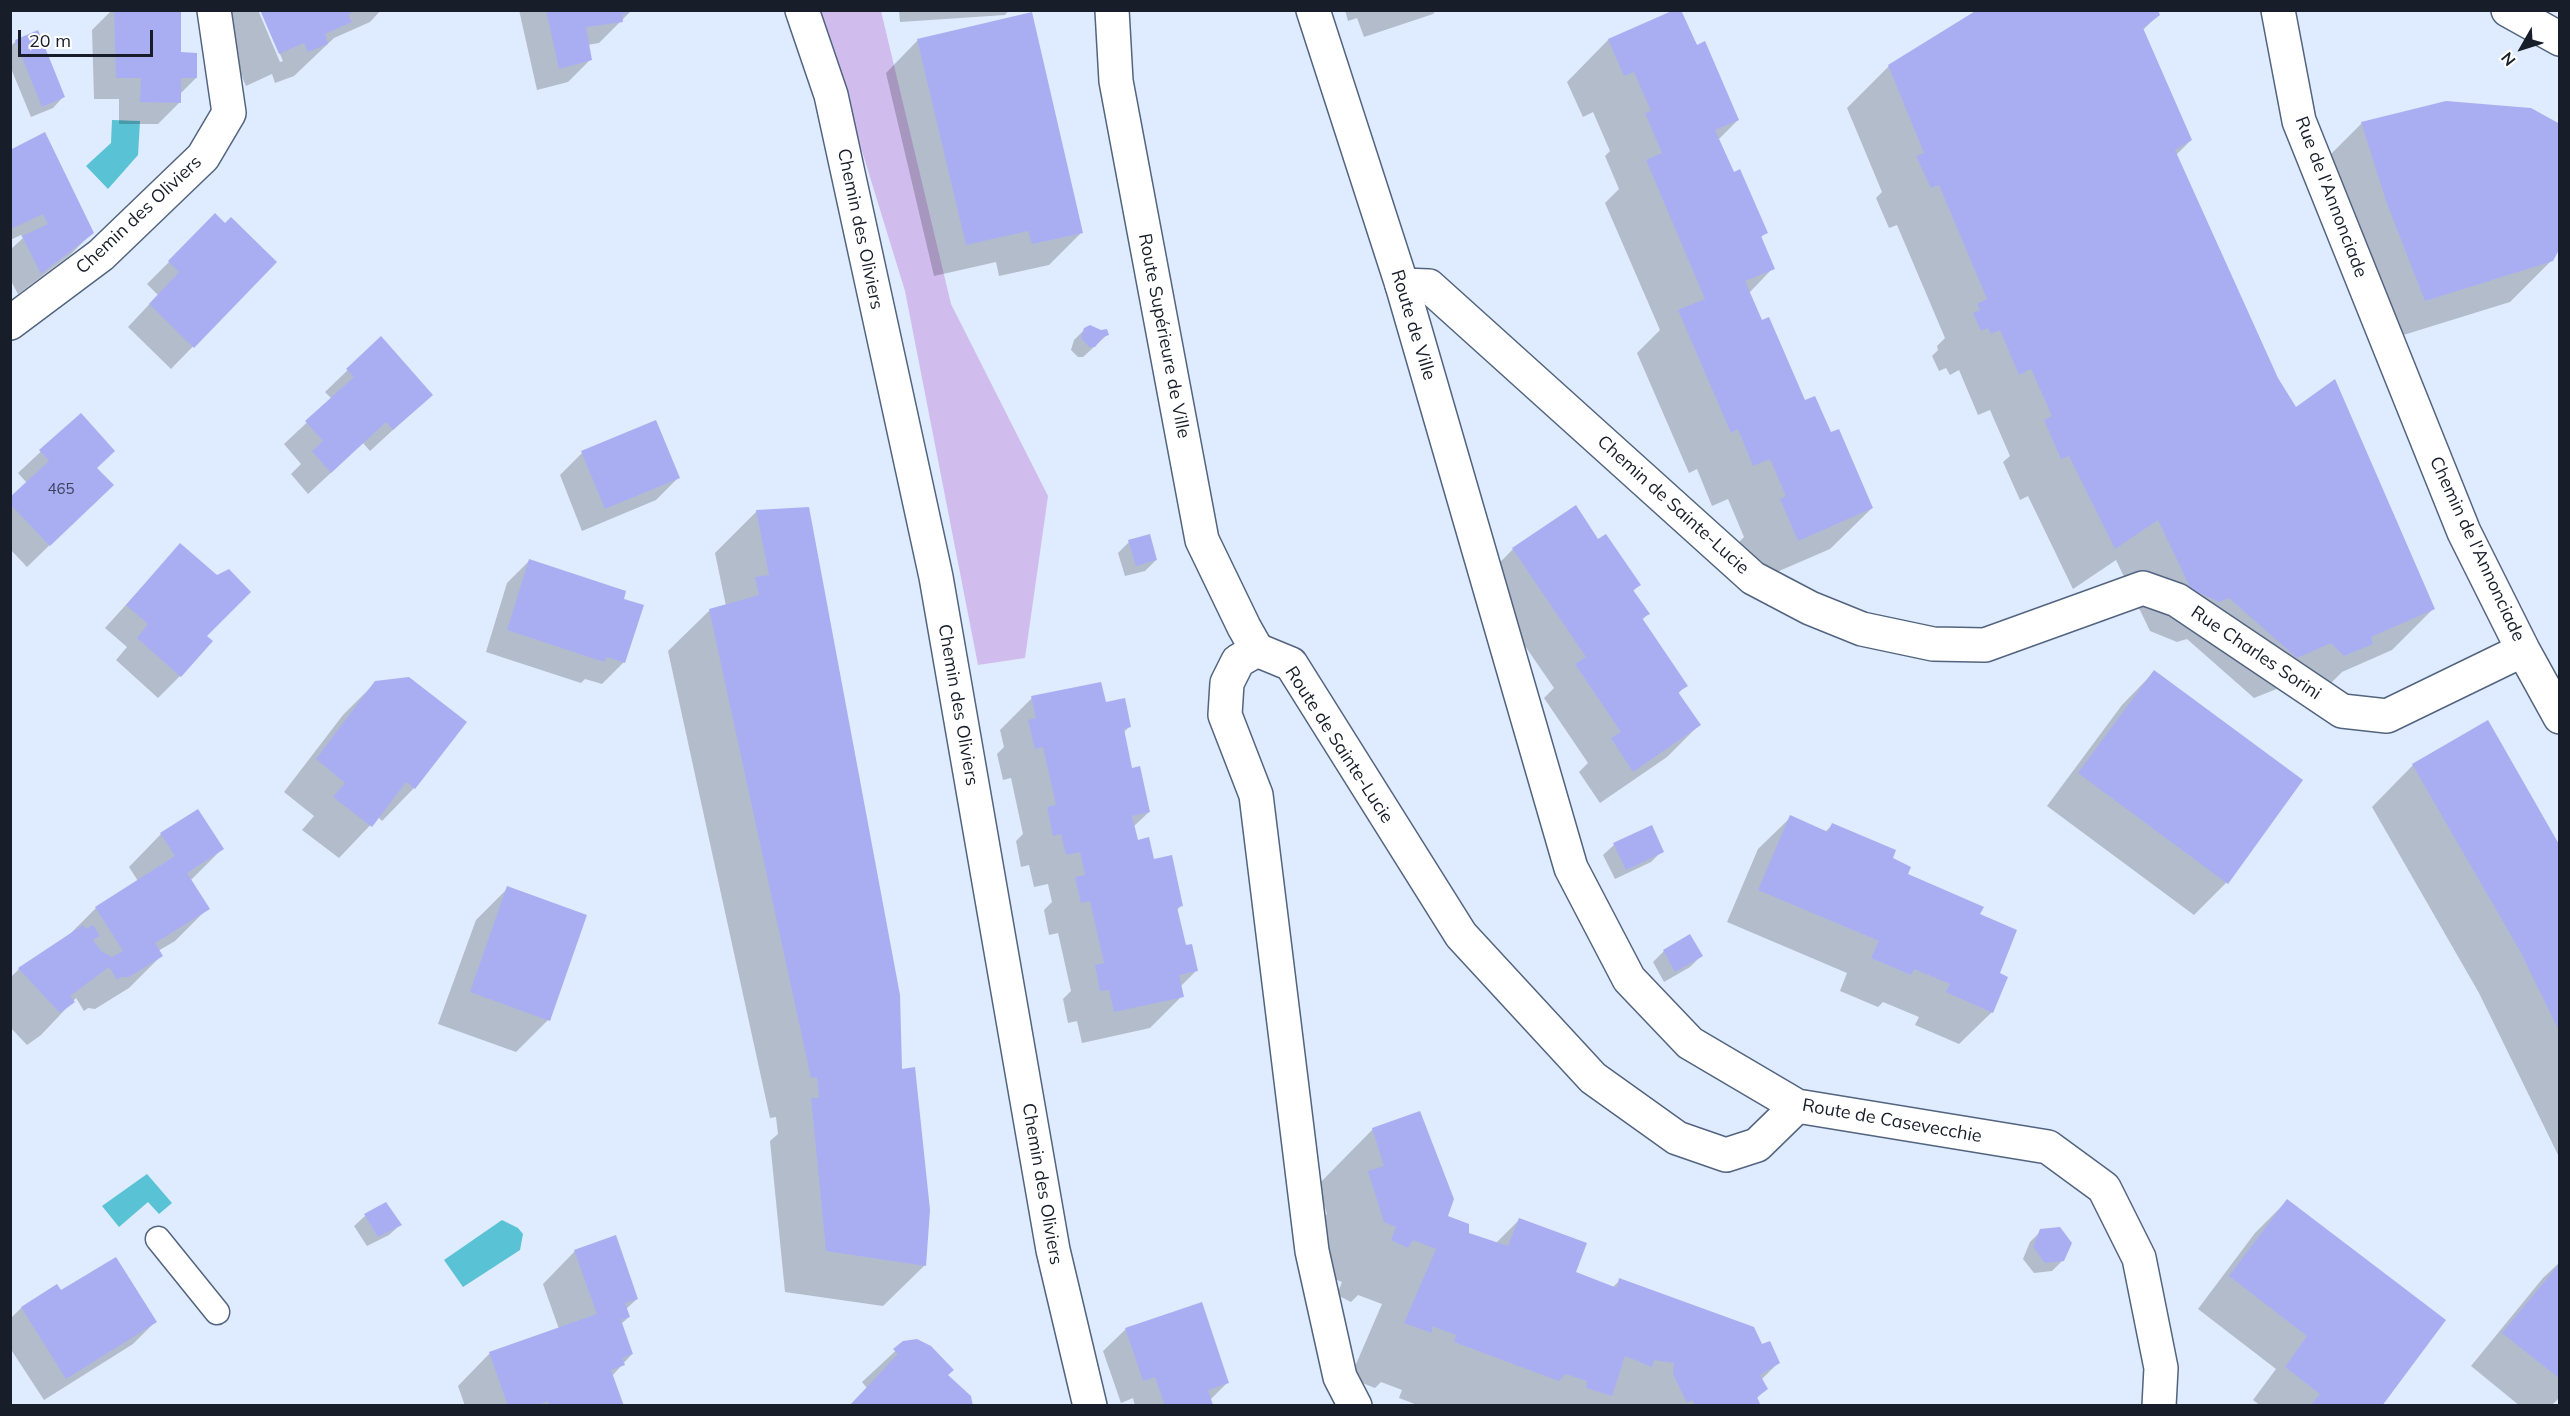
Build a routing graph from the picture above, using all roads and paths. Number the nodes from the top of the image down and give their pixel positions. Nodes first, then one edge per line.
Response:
1 (214, 10) edge
2 (802, 10) edge
3 (1112, 10) edge
4 (1313, 10) edge
5 (2278, 10) edge
6 (2508, 10) edge
7 (2559, 39) edge
8 (1402, 285) junction
9 (10, 323) edge
10 (2389, 345) joint
11 (1985, 645) joint
12 (1257, 650) junction
13 (2523, 650) junction
14 (1524, 708) joint
15 (2559, 717) edge
16 (1797, 1106) junction
17 (158, 1239) dead end
18 (218, 1312) dead end
19 (1090, 1406) edge
20 (1355, 1406) edge
21 (2159, 1406) edge

1 - 9 street, Chemin des Oliviers
2 - 19 street, Chemin des Oliviers
3 - 12 street, Route Supérieure de Ville
4 - 8 street, Route de Ville
5 - 10 street, Rue de l'Annonciade
6 - 7 street
8 - 11 street, Chemin de Sainte-Lucie
8 - 14 street, Route de Ville
10 - 13 street, Chemin de l'Annonciade
11 - 13 street, Rue Charles Sorini
12 - 16 street, Route de Sainte-Lucie
12 - 20 street
13 - 15 street, Chemin de l'Annonciade
14 - 16 street, Route de Casevecchie
16 - 21 street, Route de Casevecchie
17 - 18 lane

